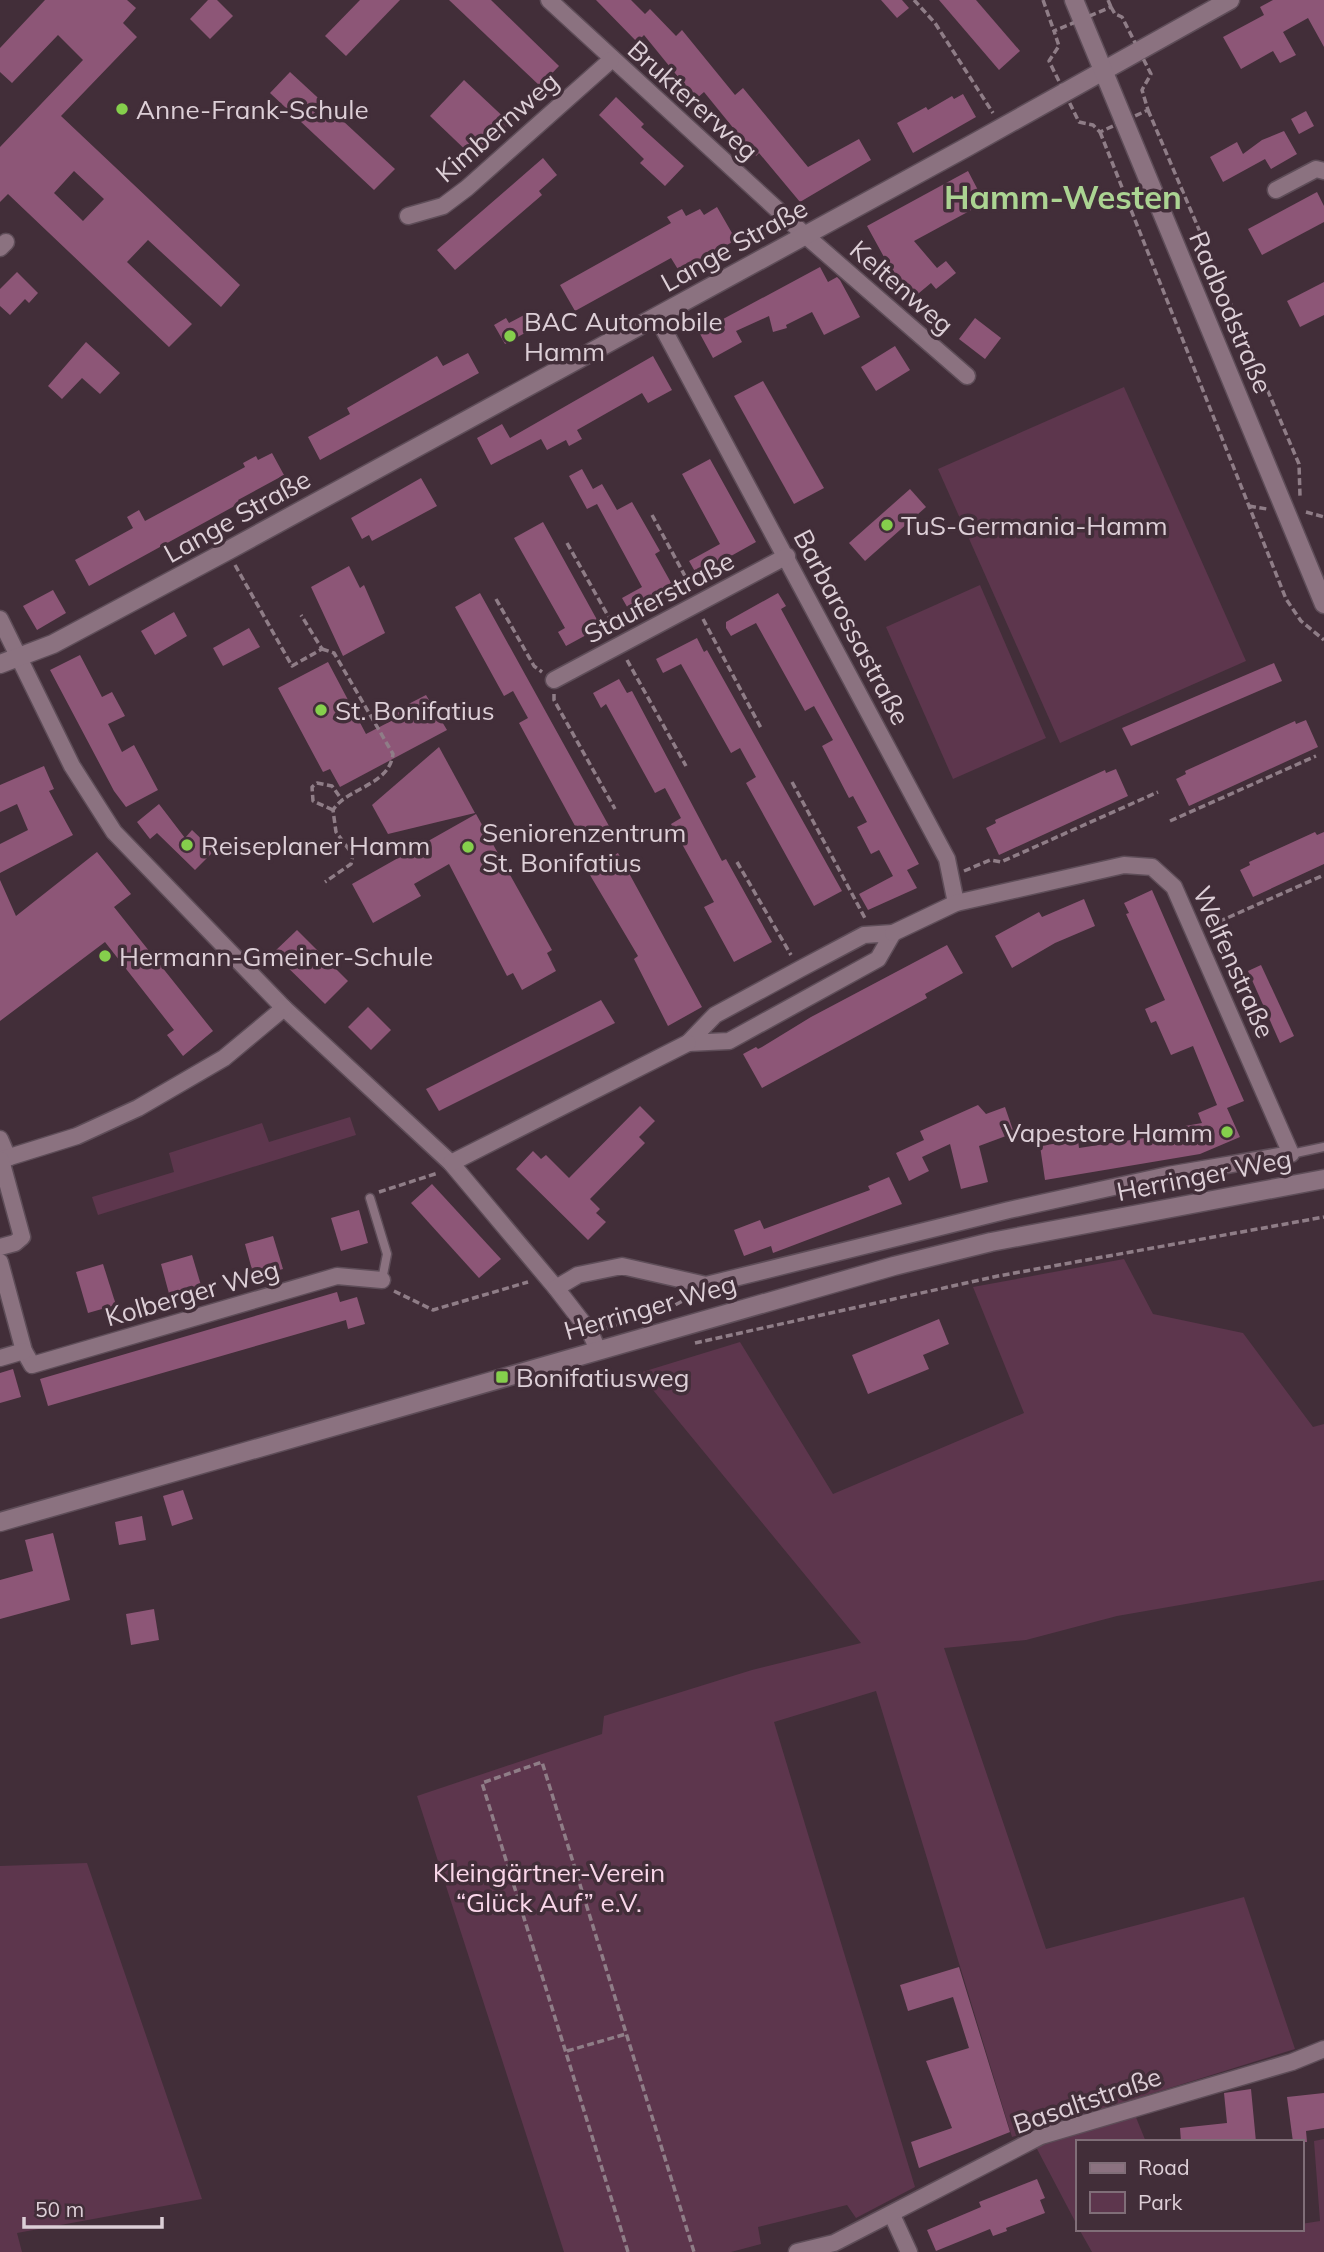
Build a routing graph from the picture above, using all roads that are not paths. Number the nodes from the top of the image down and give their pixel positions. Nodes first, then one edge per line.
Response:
1 (549, 0) edge
2 (1074, 0) edge
3 (1230, 0) edge
4 (611, 60) junction
5 (1103, 71) junction
6 (1324, 171) edge
7 (1276, 190) dead end
8 (408, 216) dead end
9 (805, 235) junction
10 (657, 317) junction
11 (967, 376) dead end
12 (787, 556) junction
13 (1324, 604) edge
14 (0, 619) edge
15 (19, 658) junction
16 (0, 664) edge
17 (554, 680) road end
18 (956, 903) junction
19 (893, 933) junction
20 (284, 1008) junction
21 (688, 1043) junction
22 (0, 1139) edge
23 (1324, 1147) edge
24 (1291, 1154) junction
25 (3, 1160) edge
26 (451, 1163) junction
27 (1324, 1178) edge
28 (370, 1198) road end
29 (0, 1247) edge
30 (0, 1262) edge
31 (383, 1280) joint
32 (552, 1283) junction
33 (598, 1350) junction
34 (24, 1351) junction
35 (0, 1358) edge
36 (0, 1522) edge
37 (1324, 2049) edge
38 (892, 2215) junction
39 (797, 2252) edge
40 (909, 2252) edge

1 - 4 street, Bruktererweg
2 - 5 main road, Radbodstraße
3 - 5 main road, Lange Straße
4 - 8 street, Kimbernweg
4 - 9 street, Bruktererweg
5 - 9 main road, Lange Straße
5 - 13 main road, Radbodstraße
6 - 7 street
9 - 10 main road, Lange Straße
9 - 11 street, Keltenweg
10 - 12 street, Barbarossastraße
10 - 15 main road, Lange Straße
12 - 17 street, Stauferstraße
12 - 18 street, Barbarossastraße
14 - 15 street
15 - 16 main road, Lange Straße
15 - 20 street
18 - 19 street
18 - 24 street, Welfenstraße
19 - 21 street
19 - 21 street
20 - 25 street
20 - 26 street
21 - 26 street
22 - 25 street
23 - 24 lane, Herringer Weg
24 - 32 street, Herringer Weg
25 - 29 street
26 - 32 street
27 - 33 main road, Herringer Weg
28 - 31 lane
30 - 34 street
31 - 34 street, Kolberger Weg
32 - 33 street
33 - 36 main road, Herringer Weg
34 - 35 street
37 - 38 street, Basaltstraße
38 - 39 street, Basaltstraße
38 - 40 street

